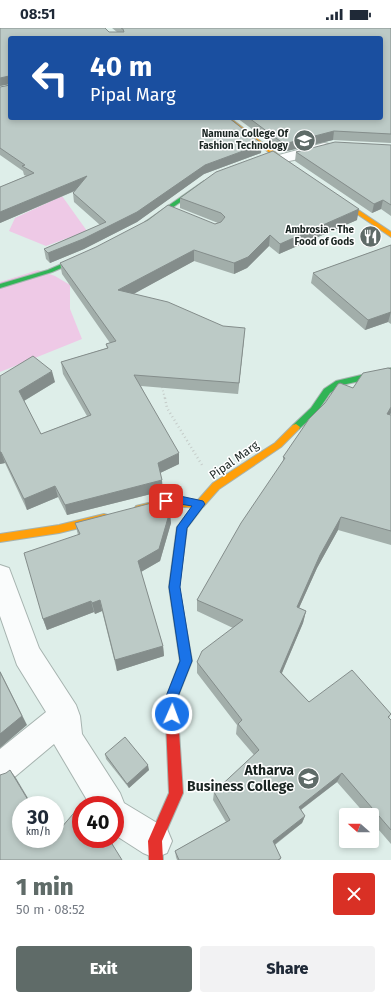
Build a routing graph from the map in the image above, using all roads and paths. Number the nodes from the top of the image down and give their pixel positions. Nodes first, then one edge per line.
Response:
1 (229, 120) edge
2 (339, 146) edge
3 (273, 156) junction
4 (300, 173) edge
5 (210, 178) edge
6 (326, 190) edge
7 (136, 229) edge
8 (391, 235) edge
9 (97, 250) edge
10 (0, 286) edge
11 (391, 371) edge
12 (162, 386) edge
13 (216, 486) junction
14 (200, 504) junction
15 (133, 511) edge
16 (112, 516) edge
17 (0, 538) edge
18 (0, 576) edge
19 (65, 716) junction
20 (0, 769) edge
21 (102, 796) edge
22 (124, 823) edge
23 (156, 850) edge

1 - 3 street
2 - 3 street
3 - 4 street
5 - 7 street
6 - 8 street
9 - 10 street
11 - 13 street, Pipal Marg
12 - 13 path
13 - 14 street, Pipal Marg
14 - 15 street
14 - 23 street, Pipal Marg
16 - 17 street
18 - 19 street
19 - 20 street
19 - 21 street
22 - 23 street

